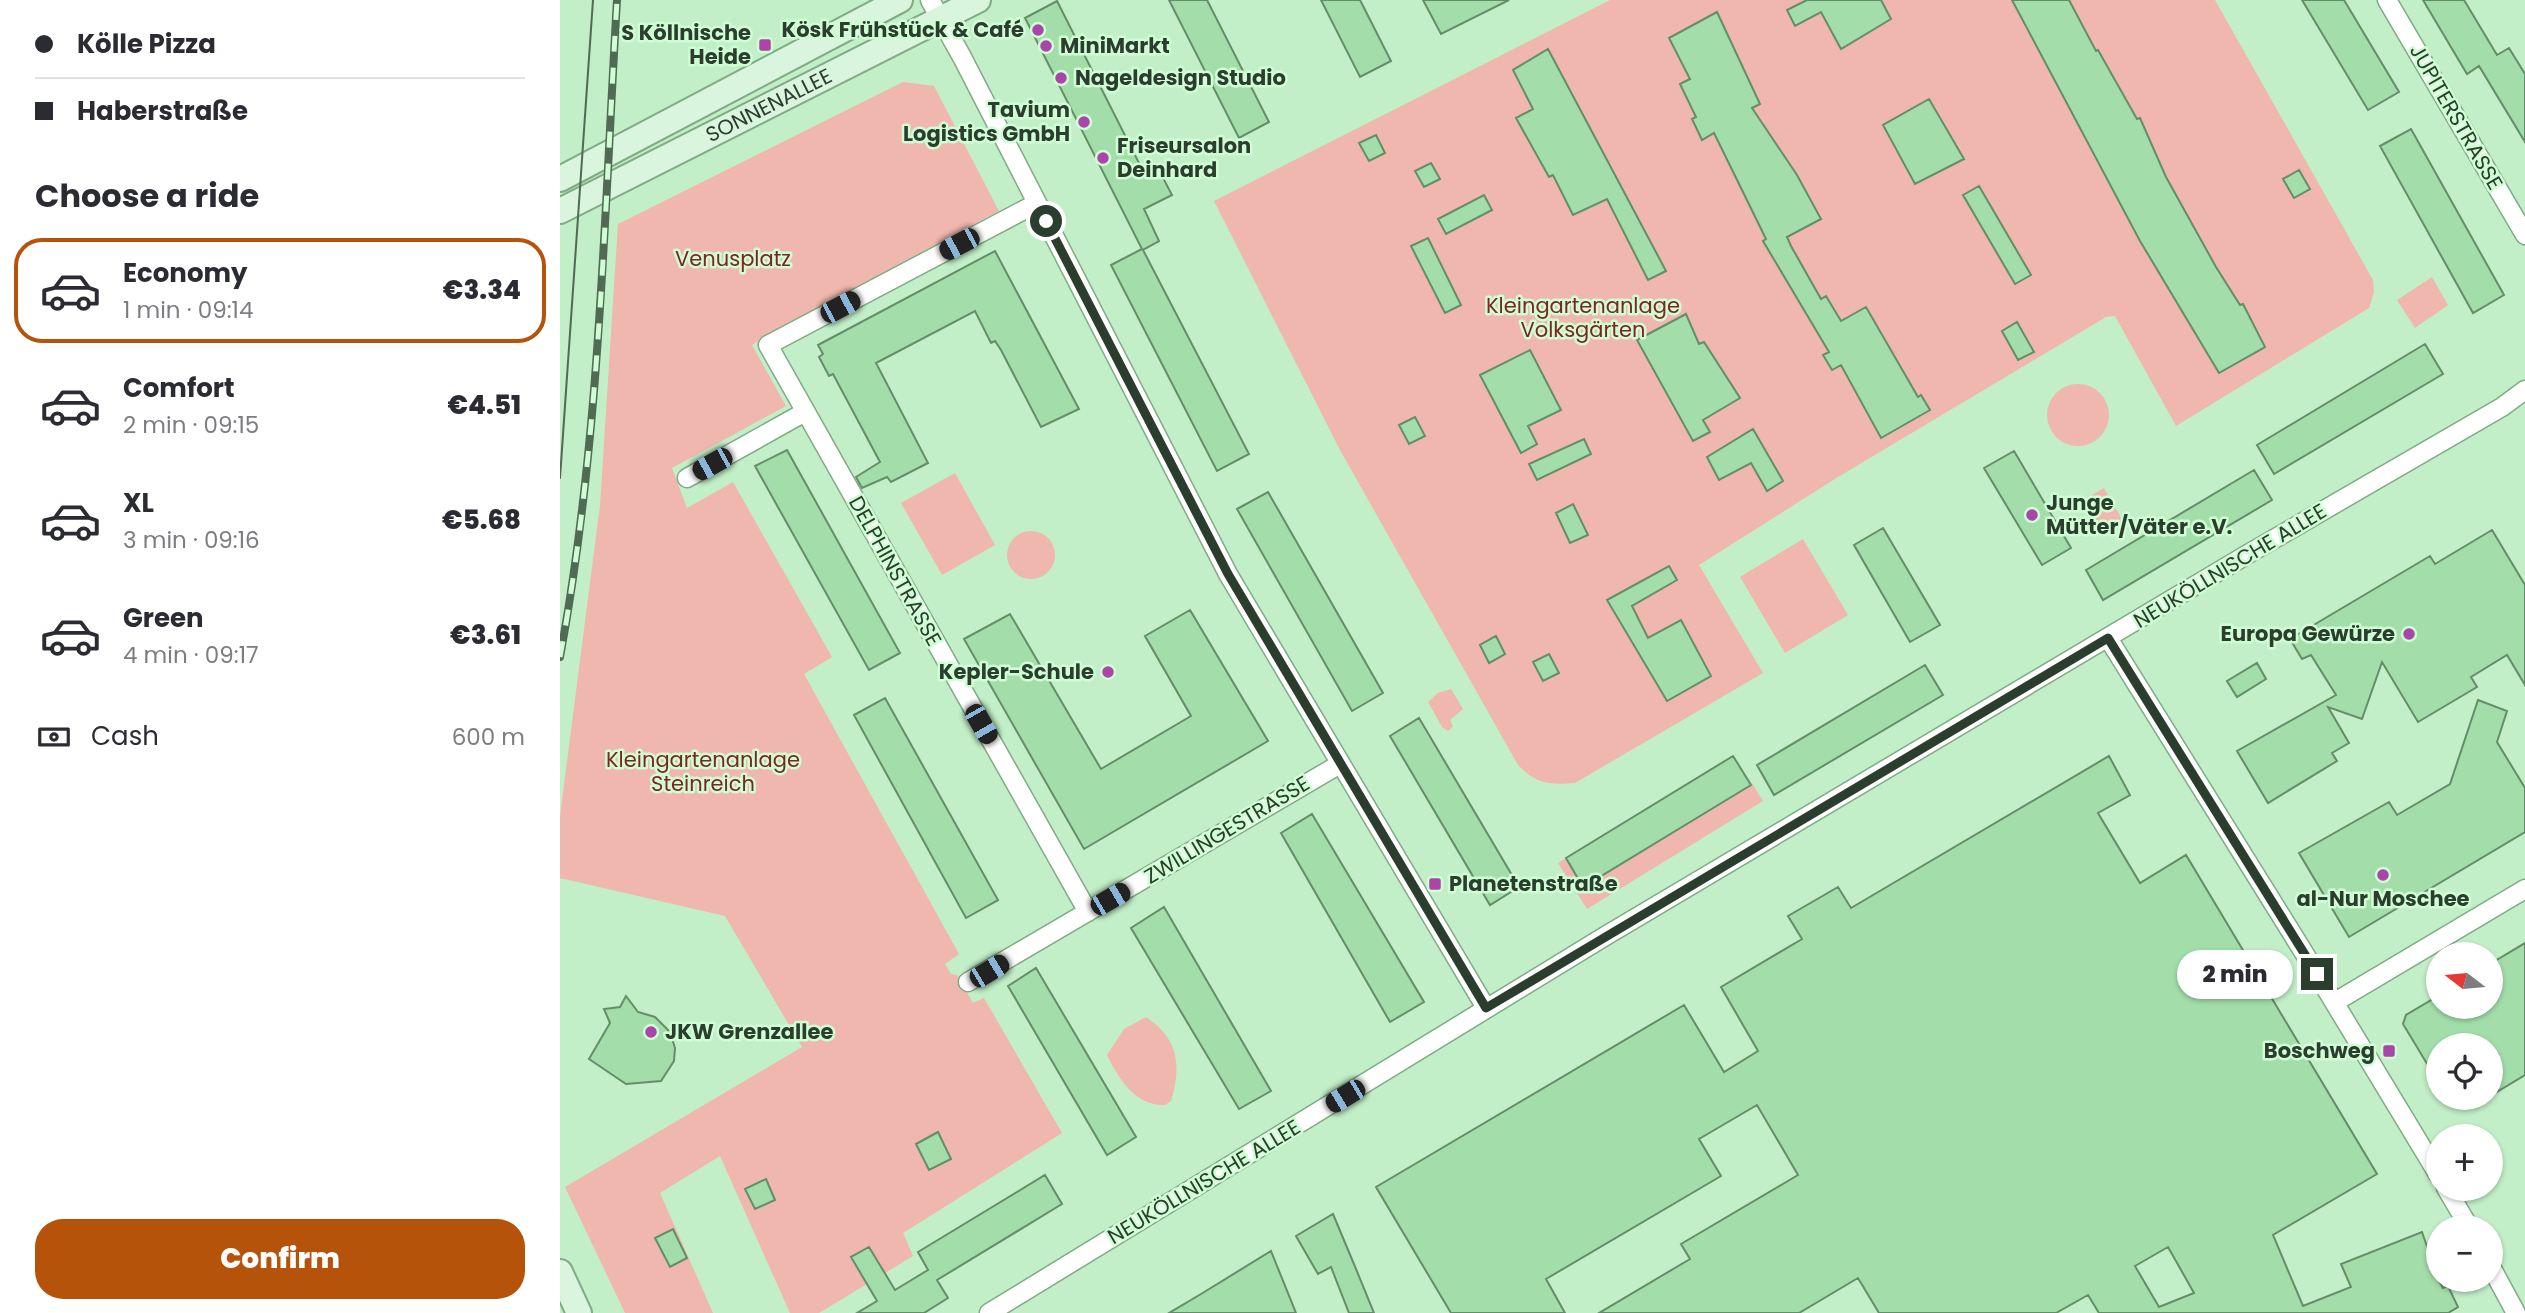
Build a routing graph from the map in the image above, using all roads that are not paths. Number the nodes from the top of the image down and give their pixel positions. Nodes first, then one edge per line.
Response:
1 (900, 0) edge
2 (978, 0) edge
3 (2387, 0) edge
4 (935, 10) edge
5 (560, 179) edge
6 (1037, 203) junction
7 (560, 211) edge
8 (2525, 235) edge
9 (2525, 390) edge
10 (2525, 404) edge
11 (2502, 407) junction
12 (805, 412) junction
13 (687, 478) dead end
14 (2108, 638) junction
15 (1340, 764) junction
16 (2525, 889) edge
17 (1088, 912) junction
18 (968, 982) dead end
19 (2335, 1002) junction
20 (1486, 1008) junction
21 (2426, 1154) edge
22 (560, 1272) edge
23 (2503, 1289) edge
24 (579, 1313) edge
25 (989, 1313) edge
26 (2516, 1313) edge

1 - 5 main road, SONNENALLEE
2 - 4 main road, SONNENALLEE
3 - 8 street, JUPITERSTRASSE
4 - 6 street
4 - 7 main road, SONNENALLEE
6 - 12 street, DELPHINSTRASSE
6 - 15 street
9 - 11 street, NEUKÖLLNISCHE ALLEE
10 - 11 street, NEUKÖLLNISCHE ALLEE
11 - 14 street, NEUKÖLLNISCHE ALLEE
12 - 13 street
12 - 17 street, DELPHINSTRASSE
14 - 19 street
14 - 20 street, NEUKÖLLNISCHE ALLEE
15 - 17 street, ZWILLINGESTRASSE
15 - 20 street
16 - 19 street
17 - 18 street, ZWILLINGESTRASSE
19 - 21 street
20 - 25 street, NEUKÖLLNISCHE ALLEE
22 - 24 main road
23 - 26 street

